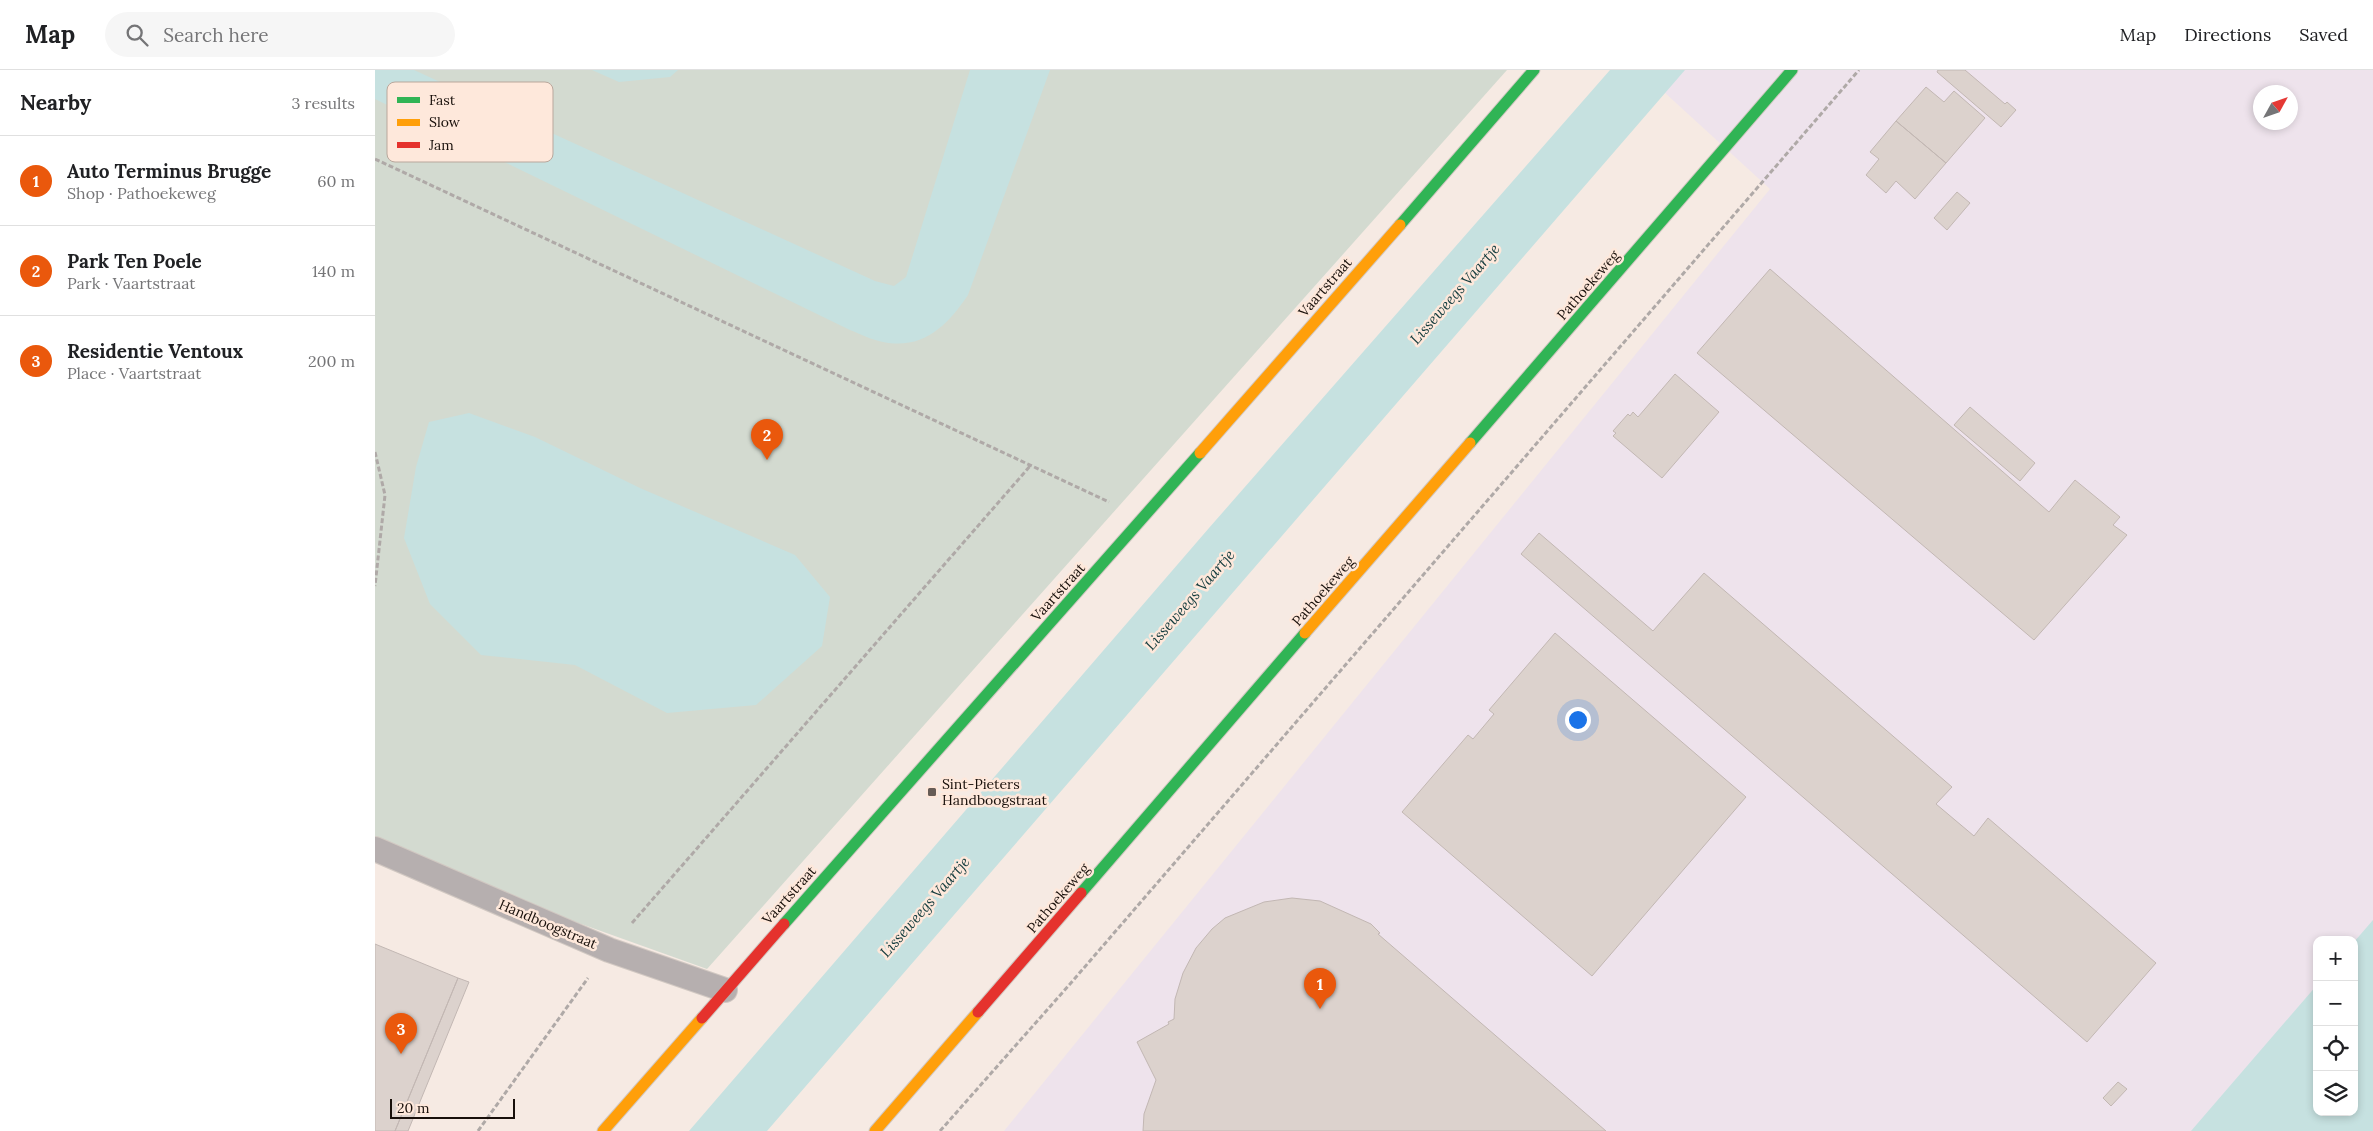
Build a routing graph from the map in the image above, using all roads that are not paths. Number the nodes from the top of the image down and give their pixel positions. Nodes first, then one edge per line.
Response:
1 (1534, 70) edge
2 (1792, 70) edge
3 (375, 850) edge
4 (725, 990) junction
5 (603, 1131) edge
6 (875, 1131) edge

1 - 4 street, Vaartstraat
2 - 6 street, Pathoekeweg
3 - 4 lane, Handboogstraat
4 - 5 street, Vaartstraat

